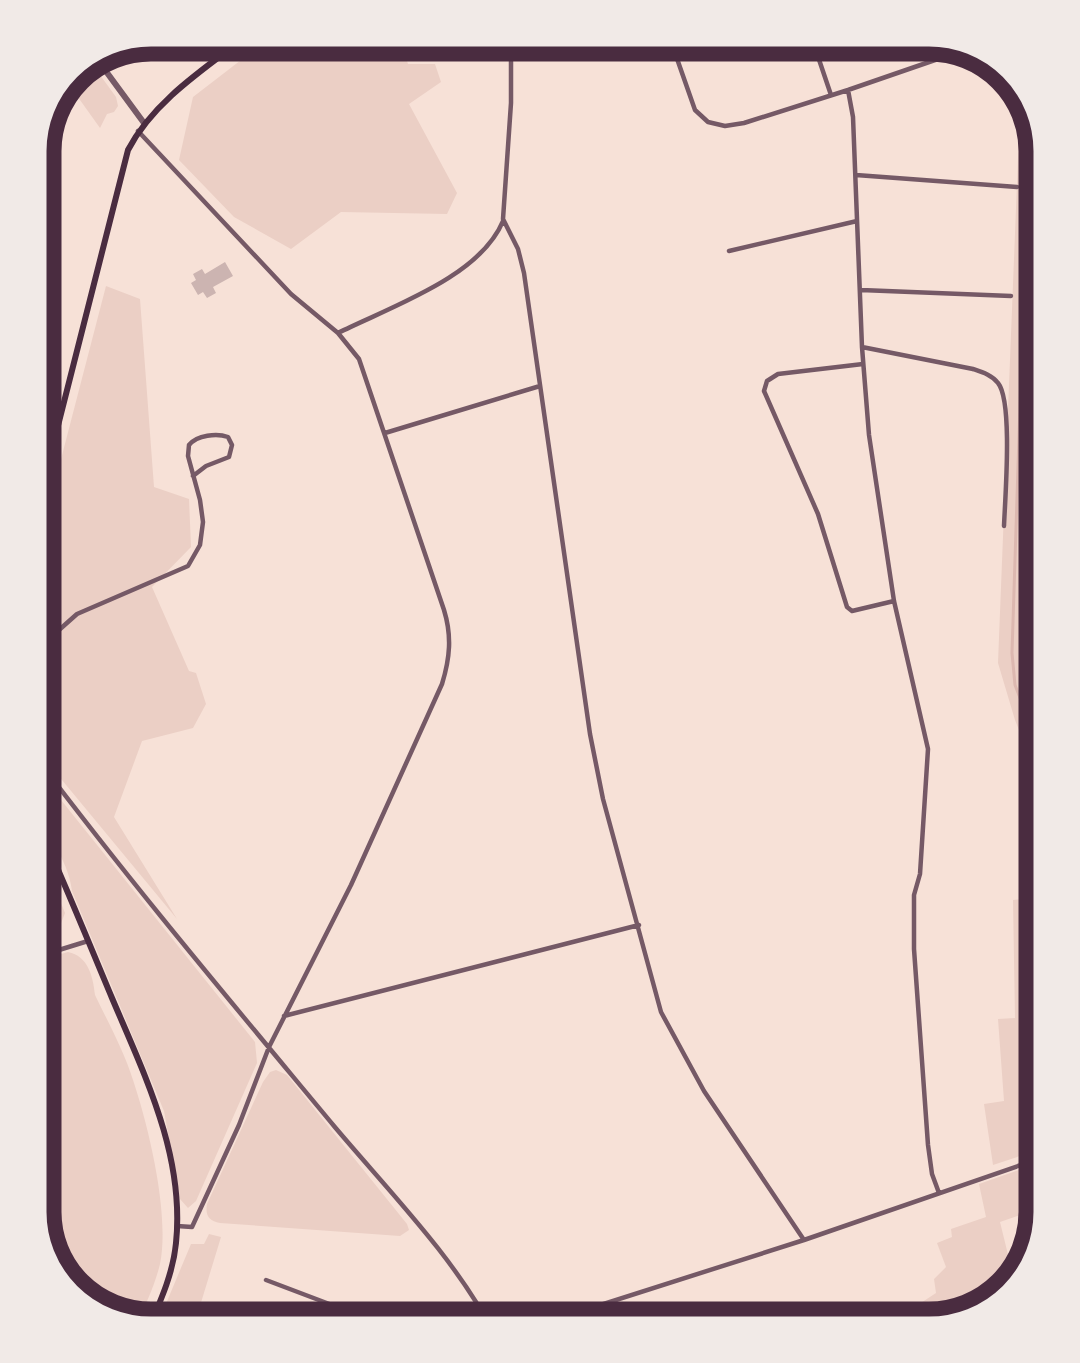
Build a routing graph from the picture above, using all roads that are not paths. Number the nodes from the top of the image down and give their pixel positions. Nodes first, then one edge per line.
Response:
1 (224, 54) edge
2 (511, 54) edge
3 (675, 54) edge
4 (817, 54) edge
5 (945, 56) edge
6 (103, 67) edge
7 (848, 90) junction
8 (831, 95) junction
9 (144, 123) junction
10 (138, 131) junction
11 (856, 175) junction
12 (1017, 188) dead end
13 (503, 219) junction
14 (857, 221) junction
15 (729, 251) dead end
16 (859, 290) junction
17 (1011, 296) dead end
18 (338, 333) junction
19 (862, 347) junction
20 (863, 364) junction
21 (540, 386) junction
22 (385, 433) junction
23 (54, 441) edge
24 (193, 476) junction
25 (1004, 526) dead end
26 (894, 601) junction
27 (54, 634) edge
28 (54, 779) edge
29 (54, 861) edge
30 (639, 925) junction
31 (88, 940) junction
32 (54, 951) edge
33 (284, 1016) junction
34 (269, 1047) junction
35 (1026, 1163) edge
36 (939, 1193) junction
37 (177, 1226) junction
38 (803, 1240) junction
39 (266, 1280) dead end
40 (157, 1309) edge
41 (343, 1309) edge
42 (479, 1309) edge
43 (588, 1309) edge

1 - 9 main road
2 - 13 street
3 - 8 street
4 - 8 street
5 - 7 street
6 - 9 street
7 - 8 street
7 - 11 street
9 - 10 main road
10 - 18 street
10 - 23 main road
11 - 12 street
11 - 14 street
13 - 18 street
13 - 21 street
14 - 15 street
14 - 16 street
16 - 17 street
16 - 19 street
18 - 22 street
19 - 20 street
19 - 25 street
20 - 26 street
20 - 26 street
21 - 22 street
21 - 30 street
22 - 33 street
24 - 24 street
24 - 27 street
26 - 36 street
28 - 34 street
29 - 31 main road
30 - 33 street
30 - 38 street
31 - 32 street
31 - 37 main road
33 - 34 street
34 - 37 street
34 - 42 street
35 - 36 street
36 - 38 street
37 - 40 main road
38 - 43 street
39 - 41 street

